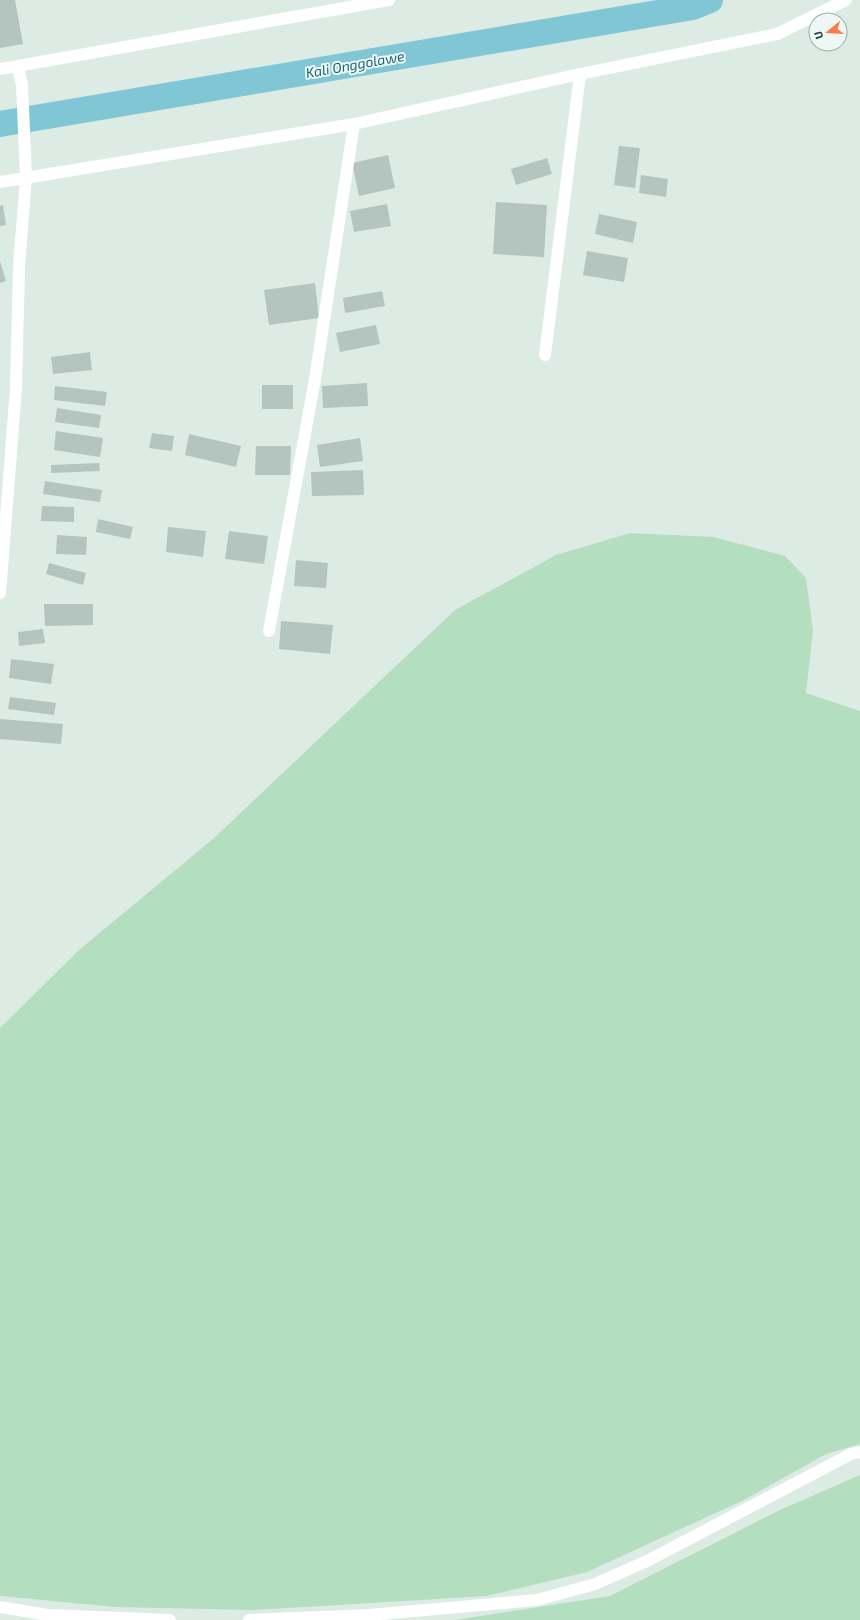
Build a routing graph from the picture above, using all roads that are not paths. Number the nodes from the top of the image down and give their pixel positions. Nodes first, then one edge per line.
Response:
1 (389, 0) edge
2 (846, 0) edge
3 (18, 67) junction
4 (0, 69) edge
5 (580, 74) junction
6 (354, 124) junction
7 (26, 177) junction
8 (0, 182) edge
9 (545, 355) dead end
10 (0, 593) edge
11 (269, 631) dead end
12 (860, 1452) edge
13 (0, 1607) edge
14 (170, 1620) edge
15 (249, 1620) edge

1 - 3 street
2 - 5 street
3 - 4 street
3 - 7 street
5 - 6 street
5 - 9 street
6 - 7 street
6 - 11 street
7 - 8 street
7 - 10 street
12 - 15 street
13 - 14 street

